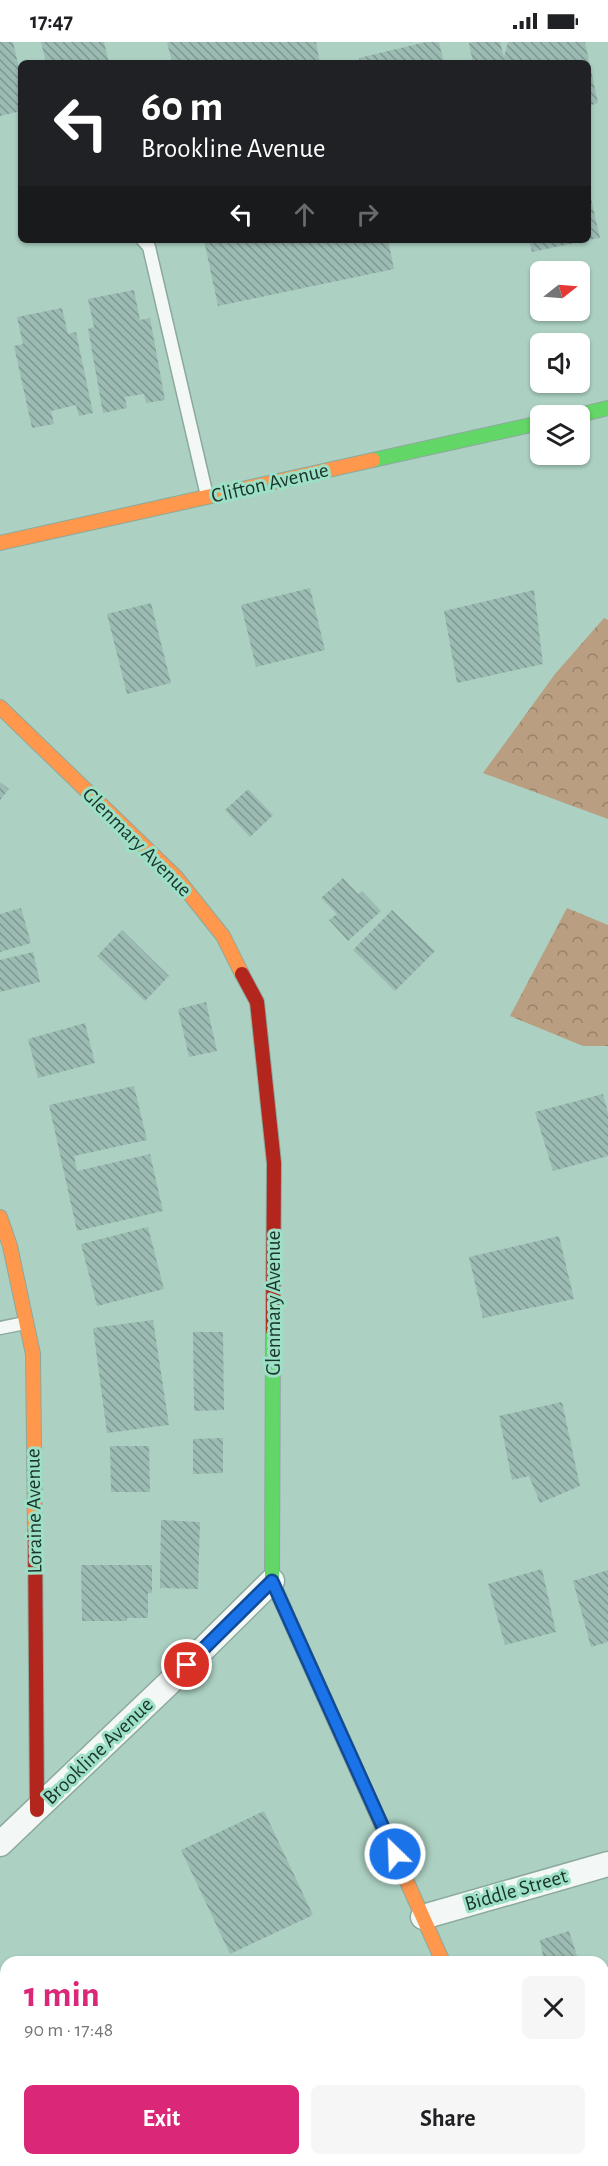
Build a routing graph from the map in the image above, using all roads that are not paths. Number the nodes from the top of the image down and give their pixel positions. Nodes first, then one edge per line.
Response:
1 (146, 243) edge
2 (608, 408) edge
3 (590, 412) edge
4 (530, 425) edge
5 (207, 497) junction
6 (0, 543) edge
7 (0, 707) edge
8 (0, 1217) edge
9 (26, 1323) junction
10 (0, 1328) edge
11 (272, 1581) junction
12 (38, 1810) junction
13 (0, 1844) edge
14 (608, 1864) edge
15 (423, 1917) junction
16 (440, 1956) edge

1 - 5 lane
2 - 3 street
4 - 5 street, Clifton Avenue
5 - 6 street, Clifton Avenue
7 - 11 street, Glenmary Avenue
8 - 9 street, Loraine Avenue
9 - 10 lane
9 - 12 street, Loraine Avenue
11 - 12 street, Brookline Avenue
11 - 15 street, Glenmary Avenue
12 - 13 street, Brookline Avenue
14 - 15 street, Biddle Street
15 - 16 street, Glenmary Avenue

